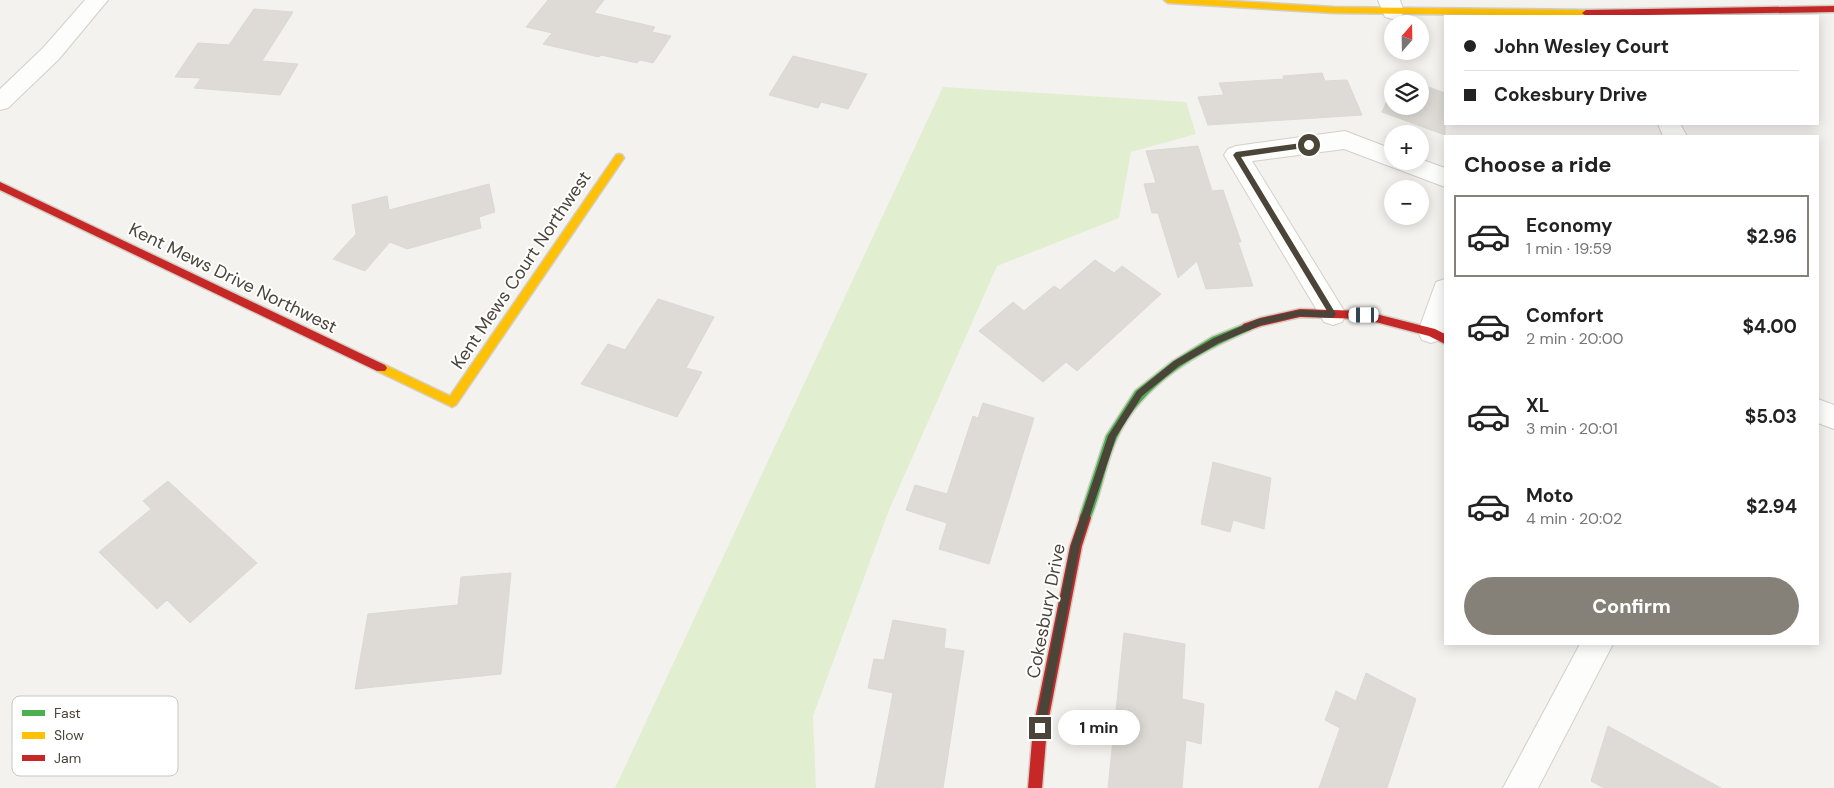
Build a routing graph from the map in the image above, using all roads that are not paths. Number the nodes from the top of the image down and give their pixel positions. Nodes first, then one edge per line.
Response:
1 (97, 0) edge
2 (1168, 0) edge
3 (1355, 6) edge
4 (1391, 6) edge
5 (1834, 9) edge
6 (1612, 15) edge
7 (0, 102) edge
8 (1384, 155) edge
9 (618, 158) dead end
10 (1424, 170) edge
11 (1444, 178) edge
12 (0, 186) edge
13 (1444, 297) edge
14 (1333, 314) junction
15 (1438, 336) edge
16 (452, 402) joint
17 (1819, 411) edge
18 (1834, 417) edge
19 (1595, 645) edge
20 (1035, 788) edge
21 (1520, 788) edge

1 - 7 street
2 - 3 street
3 - 4 street
4 - 6 street
5 - 6 street
8 - 14 street
9 - 16 street, Kent Mews Court Northwest
10 - 11 street
12 - 16 street, Kent Mews Drive Northwest
13 - 15 street
14 - 15 street, Cokesbury Drive
14 - 20 street, Cokesbury Drive
17 - 18 street
19 - 21 street

